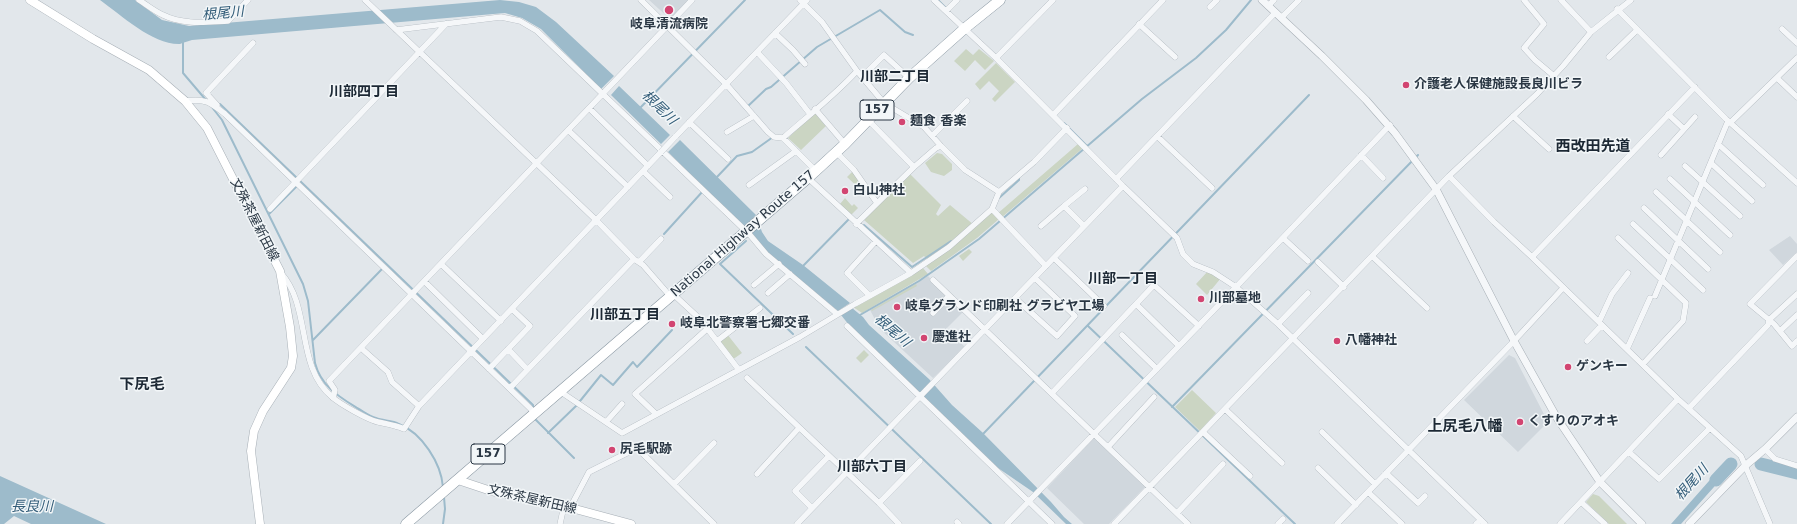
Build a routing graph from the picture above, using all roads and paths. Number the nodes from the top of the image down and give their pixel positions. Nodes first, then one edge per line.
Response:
1 (30, 0) edge
2 (139, 0) edge
3 (248, 0) edge
4 (365, 0) edge
5 (642, 0) edge
6 (692, 0) edge
7 (934, 0) edge
8 (957, 0) edge
9 (1000, 0) edge
10 (1053, 0) edge
11 (1163, 0) edge
12 (1216, 0) edge
13 (1262, 0) edge
14 (1274, 0) edge
15 (1299, 0) edge
16 (1524, 0) edge
17 (1561, 0) edge
18 (1630, 0) edge
19 (804, 1) edge
20 (1268, 6) junction
21 (1210, 7) dead end
22 (1617, 9) junction
23 (946, 11) junction
24 (1278, 16) junction
25 (447, 23) junction
26 (1139, 24) junction
27 (668, 25) junction
28 (395, 28) junction
29 (964, 29) junction
30 (1782, 29) dead end
31 (1637, 30) junction
32 (1591, 32) junction
33 (775, 33) junction
34 (252, 43) dead end
35 (1797, 43) edge
36 (419, 52) junction
37 (757, 52) junction
38 (1175, 57) dead end
39 (1609, 57) dead end
40 (996, 58) junction
41 (1797, 58) edge
42 (805, 64) dead end
43 (857, 71) junction
44 (1554, 76) junction
45 (862, 77) junction
46 (909, 78) junction
47 (1777, 78) junction
48 (726, 84) junction
49 (1695, 86) junction
50 (604, 92) junction
51 (1797, 97) edge
52 (185, 101) junction
53 (967, 101) dead end
54 (884, 103) junction
55 (589, 108) junction
56 (812, 112) junction
57 (225, 114) junction
58 (1668, 114) junction
59 (1053, 115) junction
60 (754, 116) junction
61 (1513, 116) junction
62 (1695, 117) dead end
63 (868, 120) junction
64 (689, 122) junction
65 (1729, 122) junction
66 (1390, 125) junction
67 (1067, 128) junction
68 (1684, 129) junction
69 (568, 130) junction
70 (727, 132) dead end
71 (933, 135) junction
72 (1158, 137) junction
73 (783, 138) junction
74 (845, 144) junction
75 (1718, 144) junction
76 (941, 146) junction
77 (1549, 149) dead end
78 (796, 151) junction
79 (836, 152) junction
80 (1661, 154) dead end
81 (1361, 155) junction
82 (728, 160) dead end
83 (1710, 163) junction
84 (535, 164) junction
85 (648, 166) junction
86 (1685, 166) dead end
87 (914, 167) junction
88 (816, 170) junction
89 (643, 171) junction
90 (1449, 176) junction
91 (808, 178) junction
92 (1116, 178) junction
93 (1383, 178) dead end
94 (1670, 179) dead end
95 (295, 182) junction
96 (1702, 182) junction
97 (1797, 183) edge
98 (1763, 184) dead end
99 (749, 185) dead end
100 (1123, 186) junction
101 (628, 187) junction
102 (1212, 188) dead end
103 (1085, 189) dead end
104 (1436, 189) junction
105 (999, 192) junction
106 (1656, 192) dead end
107 (670, 197) dead end
108 (1752, 201) dead end
109 (1694, 202) junction
110 (877, 203) junction
111 (1064, 206) junction
112 (1644, 208) dead end
113 (270, 209) dead end
114 (992, 209) junction
115 (1740, 216) dead end
116 (596, 220) junction
117 (1686, 221) junction
118 (856, 224) junction
119 (1633, 224) dead end
120 (1041, 226) dead end
121 (1084, 226) junction
122 (751, 228) junction
123 (1730, 235) dead end
124 (1283, 238) junction
125 (1618, 238) dead end
126 (661, 239) dead end
127 (1678, 240) junction
128 (876, 241) junction
129 (1720, 252) dead end
130 (1372, 256) junction
131 (1797, 256) edge
132 (1532, 257) junction
133 (1054, 258) junction
134 (1671, 260) junction
135 (636, 261) junction
136 (1308, 261) dead end
137 (1318, 262) dead end
138 (442, 264) junction
139 (779, 264) junction
140 (1046, 266) junction
141 (1708, 269) dead end
142 (280, 271) junction
143 (911, 273) junction
144 (1628, 273) dead end
145 (790, 274) junction
146 (1035, 278) junction
147 (933, 280) dead end
148 (1662, 280) junction
149 (425, 282) junction
150 (754, 285) dead end
151 (1236, 287) junction
152 (1344, 287) junction
153 (1563, 288) junction
154 (1703, 290) dead end
155 (1308, 292) dead end
156 (768, 293) dead end
157 (1797, 294) edge
158 (412, 295) junction
159 (672, 295) junction
160 (869, 295) junction
161 (949, 296) junction
162 (1015, 298) junction
163 (1136, 304) junction
164 (1104, 306) dead end
165 (760, 308) dead end
166 (1427, 308) dead end
167 (512, 309) junction
168 (933, 313) dead end
169 (837, 314) junction
170 (1797, 315) edge
171 (501, 321) junction
172 (1769, 321) junction
173 (1278, 324) junction
174 (1600, 324) junction
175 (847, 326) dead end
176 (1199, 326) junction
177 (708, 329) junction
178 (985, 329) junction
179 (1780, 331) junction
180 (1122, 335) dead end
181 (1292, 337) junction
182 (483, 339) junction
183 (716, 341) junction
184 (1514, 341) junction
185 (1587, 341) dead end
186 (1797, 341) edge
187 (1179, 346) junction
188 (361, 348) junction
189 (508, 349) junction
190 (1627, 349) junction
191 (471, 351) junction
192 (1643, 364) junction
193 (489, 369) junction
194 (528, 369) junction
195 (1157, 369) junction
196 (739, 370) junction
197 (747, 378) dead end
198 (510, 388) junction
199 (561, 392) junction
200 (1052, 393) junction
201 (920, 396) junction
202 (1154, 397) dead end
203 (333, 398) junction
204 (1678, 399) junction
205 (622, 404) dead end
206 (419, 406) junction
207 (1689, 408) junction
208 (1225, 409) junction
209 (656, 414) junction
210 (533, 415) junction
211 (1797, 417) edge
212 (606, 422) junction
213 (799, 428) junction
214 (1710, 428) junction
215 (1203, 432) junction
216 (1322, 432) dead end
217 (1095, 434) junction
218 (714, 443) dead end
219 (1108, 447) junction
220 (1409, 449) junction
221 (1765, 449) junction
222 (1629, 452) junction
223 (829, 456) junction
224 (920, 461) dead end
225 (1282, 463) dead end
226 (1223, 464) dead end
227 (1745, 466) junction
228 (1797, 466) edge
229 (1318, 468) dead end
230 (846, 473) junction
231 (1386, 473) junction
232 (758, 474) dead end
233 (1250, 476) dead end
234 (458, 480) junction
235 (1600, 482) junction
236 (674, 484) junction
237 (1375, 484) junction
238 (1150, 486) junction
239 (1368, 492) junction
240 (1425, 496) dead end
241 (1028, 502) junction
242 (1581, 502) junction
243 (879, 503) junction
244 (1356, 505) junction
245 (567, 507) junction
246 (812, 508) junction
247 (1177, 513) junction
248 (1283, 519) dead end
249 (1481, 523) edge
250 (260, 524) edge
251 (406, 524) edge
252 (560, 524) edge
253 (630, 524) edge
254 (714, 524) edge
255 (797, 524) edge
256 (899, 524) edge
257 (1007, 524) edge
258 (1052, 524) edge
259 (1114, 524) edge
260 (1188, 524) edge
261 (1278, 524) edge
262 (1337, 524) edge
263 (1402, 524) edge
264 (1560, 524) edge
265 (1605, 524) edge
266 (1642, 524) edge
267 (1689, 524) edge
268 (1770, 524) edge

1 - 52 main road, 文殊茶屋新田線
2 - 3 street
4 - 28 street
5 - 27 street
6 - 27 street
7 - 23 street
8 - 23 street
9 - 29 highway, National Highway Route 157 / 157
10 - 40 street
11 - 26 street
12 - 21 street
13 - 20 street
14 - 20 street
15 - 24 street
16 - 44 street
17 - 32 street
18 - 22 street
19 - 33 street
19 - 43 street
20 - 24 street
22 - 31 street
22 - 32 street
23 - 29 street
24 - 66 street
24 - 72 street
25 - 28 street
25 - 36 street
25 - 50 street
26 - 38 street
26 - 59 street
27 - 48 street
27 - 50 street
28 - 36 street
29 - 40 street
29 - 46 highway, National Highway Route 157 / 157
30 - 35 street
31 - 39 street
31 - 49 street
32 - 44 street
33 - 37 street
33 - 42 street
34 - 57 street
36 - 84 street
36 - 95 street
37 - 48 street
37 - 56 street
40 - 59 street
41 - 47 street
43 - 45 street
43 - 56 street
44 - 61 street
45 - 46 street
45 - 54 street
46 - 54 highway, National Highway Route 157 / 157
47 - 51 street
47 - 65 street
48 - 60 street
48 - 64 street
49 - 58 street
49 - 65 street
50 - 55 street
50 - 122 street
52 - 57 street
52 - 142 main road, 文殊茶屋新田線
53 - 71 street
54 - 63 highway, National Highway Route 157 / 157
54 - 71 street
55 - 69 street
55 - 85 street
56 - 73 street
56 - 74 street
57 - 95 street
58 - 68 street
58 - 132 street
59 - 67 street
60 - 70 street
60 - 73 street
61 - 77 street
61 - 90 street
62 - 68 street
63 - 74 highway, National Highway Route 157 / 157
63 - 87 street
64 - 82 street
64 - 85 street, bridge
65 - 75 street
65 - 97 street
66 - 81 street
66 - 104 street
67 - 92 street
67 - 105 street
68 - 80 street
69 - 84 street
69 - 101 street
71 - 76 street
72 - 92 street
72 - 102 street
73 - 78 street
74 - 79 highway, National Highway Route 157 / 157
75 - 83 street
75 - 98 street
76 - 87 street
76 - 105 street
78 - 88 street
78 - 99 street
79 - 88 highway, National Highway Route 157 / 157
79 - 110 street
81 - 93 street
81 - 124 street
83 - 96 street
83 - 108 street
84 - 116 street
84 - 138 street
85 - 89 street
86 - 96 street
87 - 110 street
88 - 91 highway, National Highway Route 157 / 157
89 - 101 street
89 - 107 street
90 - 104 street
90 - 132 street
91 - 118 street
91 - 122 highway, National Highway Route 157 / 157
92 - 100 street
94 - 109 street
95 - 113 street
95 - 158 street
96 - 109 street
96 - 115 street
100 - 121 street
100 - 151 street
101 - 116 street
103 - 111 street
104 - 130 street
104 - 184 street
105 - 114 street
106 - 117 street
109 - 117 street
109 - 123 street
110 - 118 street
111 - 120 street
111 - 121 street
112 - 127 street
114 - 140 street
114 - 143 street
116 - 135 street
116 - 167 street
117 - 127 street
117 - 129 street
118 - 128 street
119 - 134 street
121 - 133 street
122 - 139 street
122 - 159 highway, National Highway Route 157 / 157
124 - 136 street
124 - 151 street
125 - 148 street
126 - 135 street
127 - 134 street
127 - 141 street
128 - 143 street
128 - 160 street
130 - 152 street
130 - 166 street
131 - 172 street
132 - 153 street
133 - 140 street
133 - 164 street
134 - 148 street
134 - 154 street
135 - 159 street
135 - 194 street
137 - 152 street
138 - 149 street
138 - 171 street
139 - 145 street
139 - 150 street
140 - 146 street
142 - 203 street
142 - 250 main road, 文殊茶屋新田線
143 - 160 street
144 - 174 street
145 - 156 street
145 - 169 street
146 - 162 street
146 - 162 street
147 - 161 street
148 - 190 street
148 - 192 street
149 - 158 street
149 - 182 street
151 - 173 street
151 - 176 street
152 - 181 street
153 - 174 street
153 - 184 street
155 - 173 street
157 - 172 street
158 - 188 street
158 - 191 street
159 - 177 street
159 - 199 highway, National Highway Route 157 / 157
160 - 169 street
161 - 168 street
161 - 178 street
162 - 178 street
163 - 176 street
163 - 187 street
163 - 200 street
165 - 183 street
167 - 171 street
167 - 189 street
169 - 196 street
170 - 179 street
171 - 182 street
172 - 179 street
172 - 207 street
173 - 181 street
174 - 185 street
174 - 190 street
175 - 201 street
176 - 187 street
177 - 183 street
177 - 209 street
178 - 200 street
178 - 201 street
179 - 186 street
180 - 195 street
181 - 208 street
181 - 220 street
182 - 191 street
183 - 196 street
184 - 220 street
184 - 235 street
187 - 195 street
188 - 203 street
188 - 206 street
189 - 193 street
189 - 194 street
190 - 192 street
191 - 193 street
191 - 206 street
192 - 204 street
193 - 198 street
194 - 198 street
195 - 217 street
196 - 209 street
197 - 213 street
198 - 210 street
199 - 210 highway, National Highway Route 157 / 157
199 - 212 street
200 - 217 street
201 - 230 street
201 - 241 street
202 - 219 street
203 - 206 street
204 - 207 street
204 - 222 street
205 - 212 street
207 - 214 street
208 - 215 street
208 - 225 street
209 - 212 street
210 - 234 highway, National Highway Route 157 / 157
211 - 221 street
213 - 223 street
213 - 232 street
214 - 222 street
214 - 227 street
215 - 233 street
215 - 238 street
216 - 237 street
217 - 219 street
217 - 241 street
218 - 236 street
219 - 238 street
220 - 231 street
220 - 249 street
221 - 227 street
221 - 228 street
222 - 235 street
223 - 230 street
223 - 246 street
224 - 243 street
226 - 247 street
227 - 267 street
227 - 268 street
229 - 244 street
230 - 243 street
230 - 246 street
231 - 237 street
231 - 240 street
234 - 245 main road, 文殊茶屋新田線
234 - 251 highway, National Highway Route 157 / 157
235 - 242 street
235 - 266 street
236 - 245 street
236 - 254 street
237 - 239 street
238 - 247 street
238 - 259 street
239 - 244 street
239 - 263 street
241 - 257 street
241 - 258 street
242 - 264 street
242 - 265 street
243 - 256 street
244 - 262 street
245 - 252 street
245 - 253 main road, 文殊茶屋新田線
246 - 255 street
247 - 260 street
248 - 261 street

